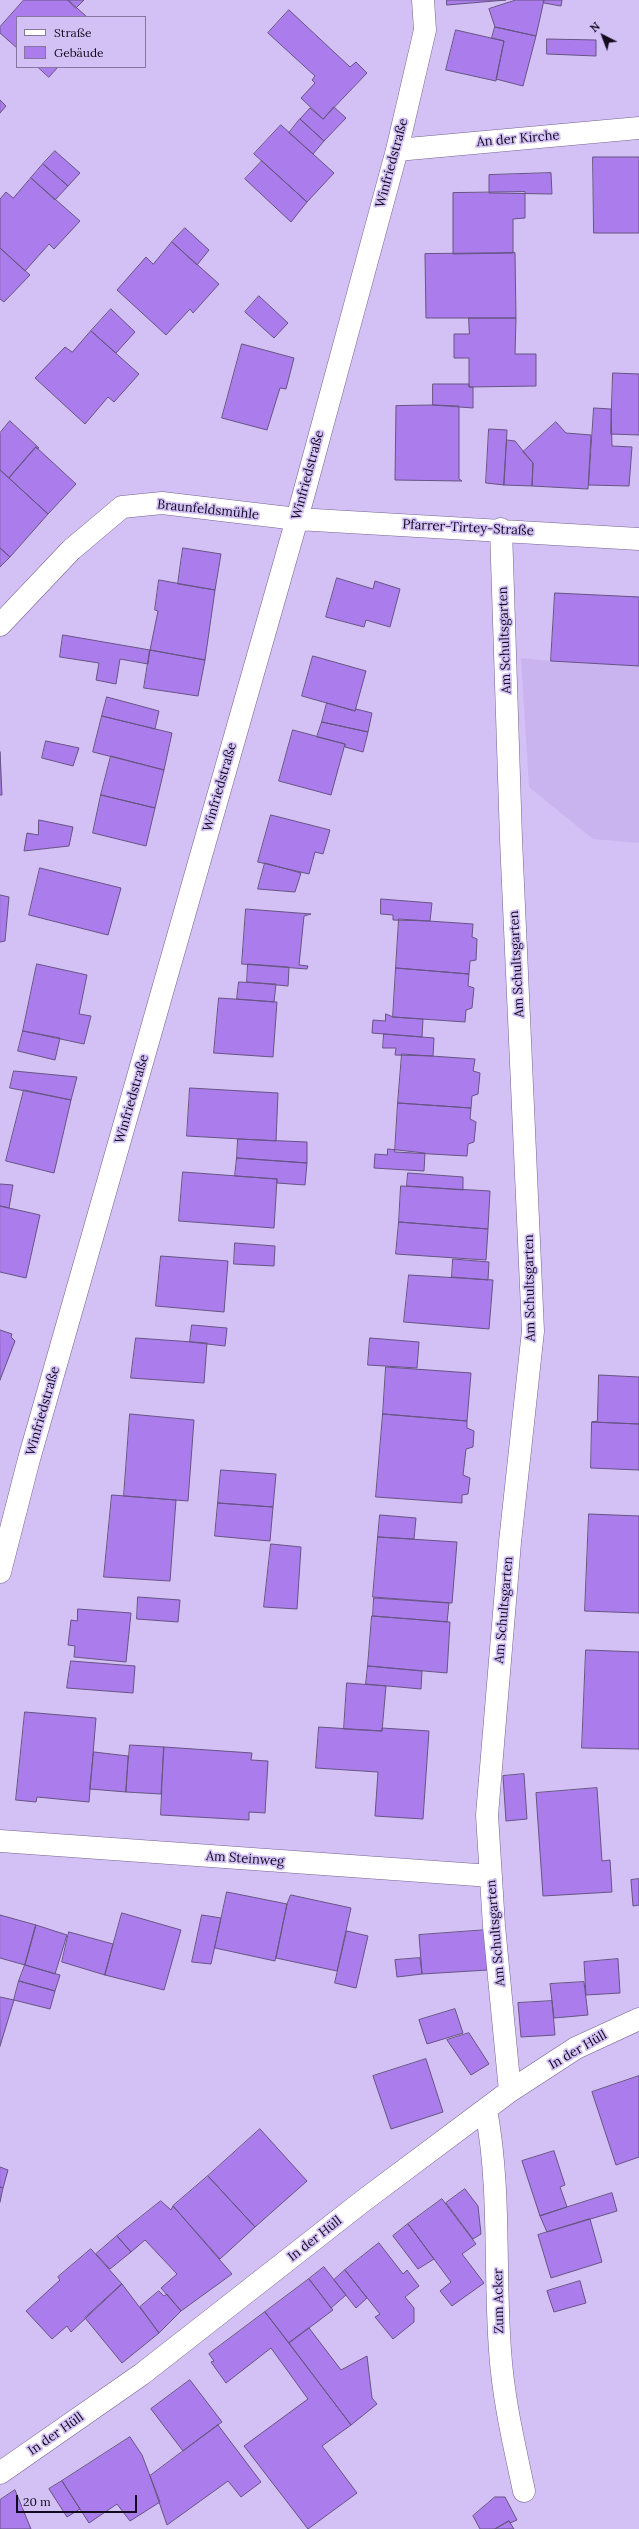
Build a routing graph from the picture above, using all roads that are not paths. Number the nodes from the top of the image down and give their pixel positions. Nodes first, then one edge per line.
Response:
1 (423, 0) edge
2 (639, 128) edge
3 (396, 150) junction
4 (297, 519) junction
5 (501, 529) junction
6 (639, 539) edge
7 (0, 625) edge
8 (0, 1572) edge
9 (0, 1841) edge
10 (491, 1876) junction
11 (639, 2019) edge
12 (510, 2091) junction
13 (486, 2110) junction
14 (0, 2473) edge
15 (524, 2491) dead end

1 - 3 street, Winfriedstraße
2 - 3 street, An der Kirche
3 - 4 street, Winfriedstraße
4 - 5 street, Pfarrer-Tirtey-Straße
4 - 7 street, Braunfeldsmühle
4 - 8 street, Winfriedstraße
5 - 6 street, Pfarrer-Tirtey-Straße
5 - 10 street, Am Schultsgarten
9 - 10 street, Am Steinweg
10 - 12 street, Am Schultsgarten
11 - 12 street, In der Hüll
12 - 13 street, In der Hüll
13 - 14 street, In der Hüll
13 - 15 street, Zum Acker

